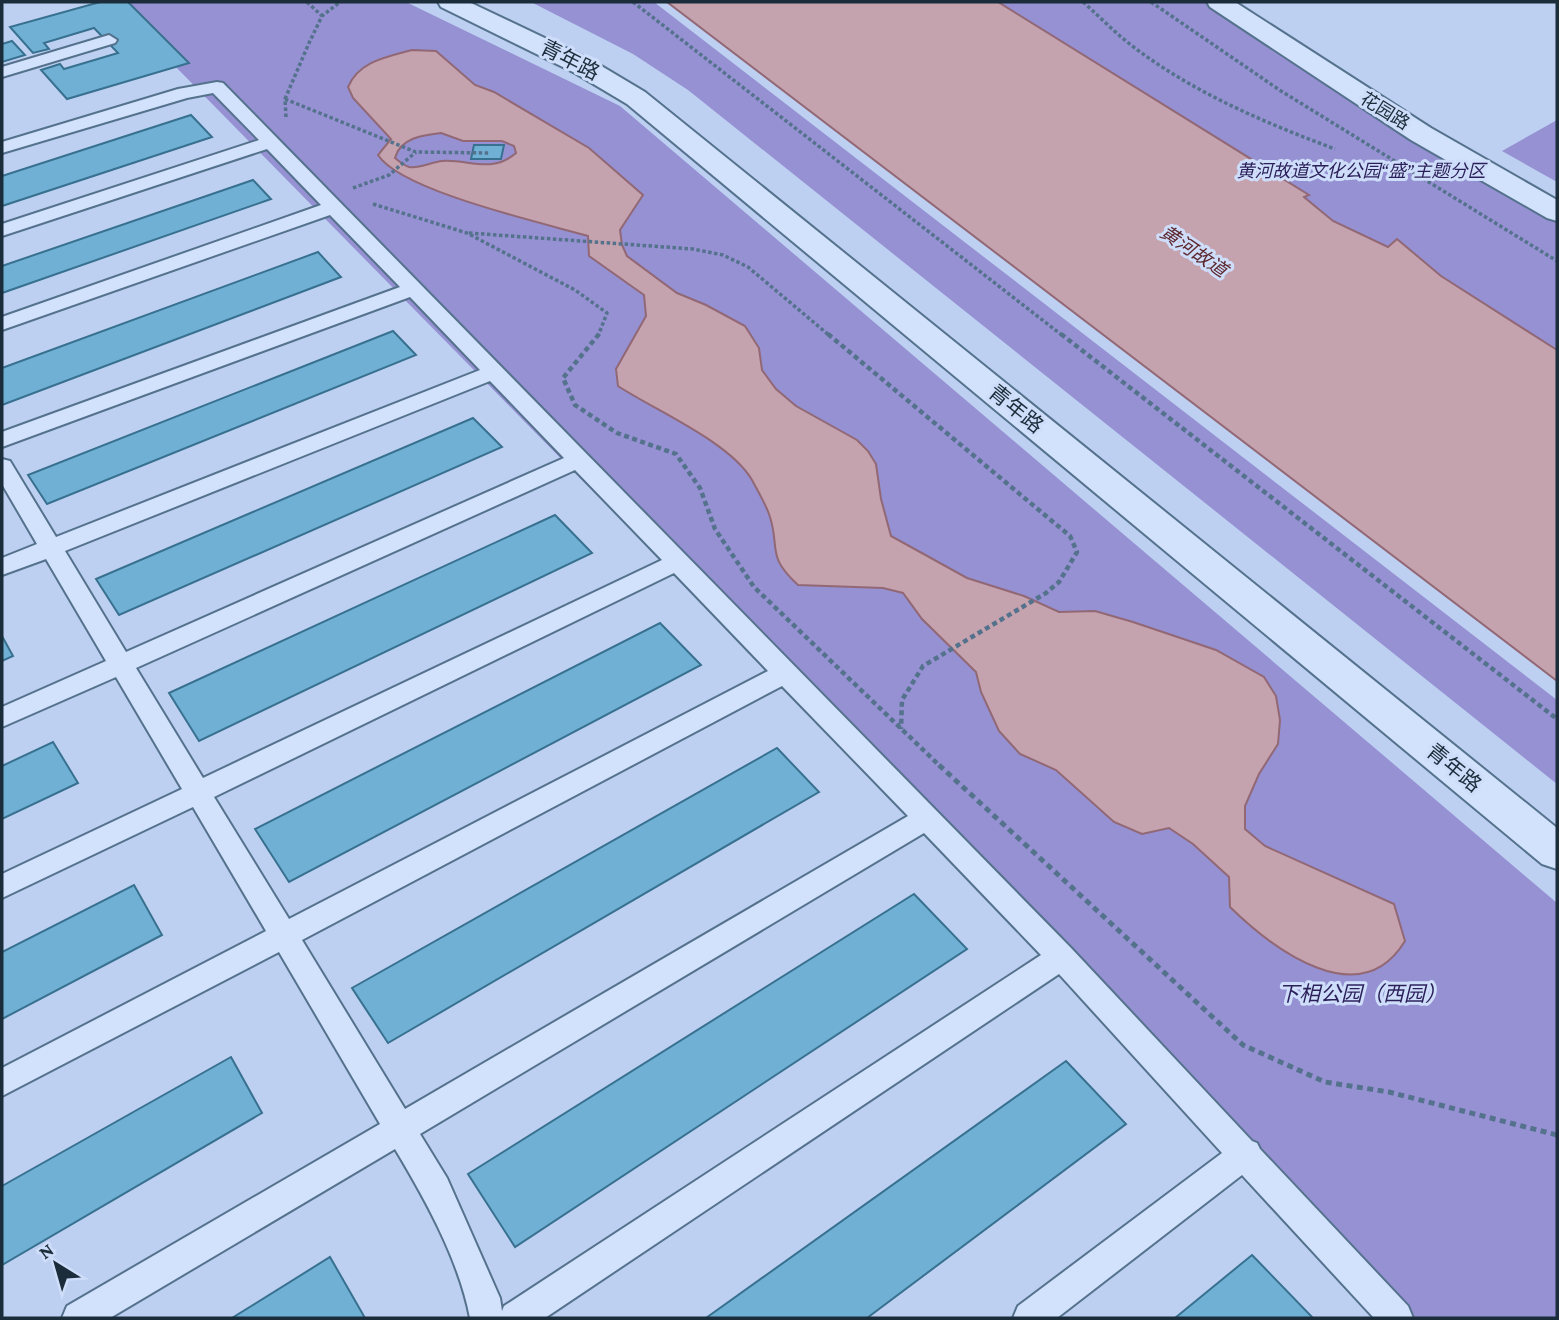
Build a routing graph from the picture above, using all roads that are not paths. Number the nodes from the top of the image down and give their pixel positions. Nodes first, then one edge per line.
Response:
1 (450, 2) edge
2 (485, 2) edge
3 (1219, 2) edge
4 (109, 40) dead end
5 (2, 72) edge
6 (271, 142) junction
7 (2, 148) edge
8 (334, 207) junction
9 (1557, 212) edge
10 (2, 230) edge
11 (414, 289) junction
12 (2, 324) edge
13 (494, 372) junction
14 (2, 440) edge
15 (579, 460) junction
16 (2, 466) edge
17 (51, 548) junction
18 (678, 562) junction
19 (2, 567) edge
20 (121, 664) junction
21 (786, 673) junction
22 (2, 718) edge
23 (198, 792) junction
24 (927, 818) junction
25 (1557, 826) edge
26 (1557, 852) edge
27 (2, 887) edge
28 (284, 935) junction
29 (1061, 957) junction
30 (2, 1083) edge
31 (400, 1129) junction
32 (1246, 1153) junction
33 (79, 1318) edge
34 (487, 1318) edge
35 (516, 1318) edge
36 (1030, 1318) edge
37 (1396, 1318) edge

1 - 26 street, 青年路
2 - 25 street, 青年路
3 - 9 street, 花园路
4 - 5 lane
6 - 7 lane
6 - 8 lane
6 - 10 lane
8 - 11 lane
8 - 12 lane
11 - 13 lane
11 - 14 lane
13 - 15 lane
13 - 17 lane
15 - 18 lane
15 - 20 lane
16 - 17 lane
17 - 19 lane
17 - 20 lane
18 - 21 lane
18 - 23 lane
20 - 22 lane
20 - 23 lane
21 - 24 lane
21 - 28 lane
23 - 27 lane
23 - 28 lane
24 - 29 lane
24 - 31 lane
28 - 30 lane
28 - 31 lane
29 - 32 lane
29 - 35 lane
31 - 33 lane
31 - 34 lane
32 - 36 lane
32 - 37 lane

